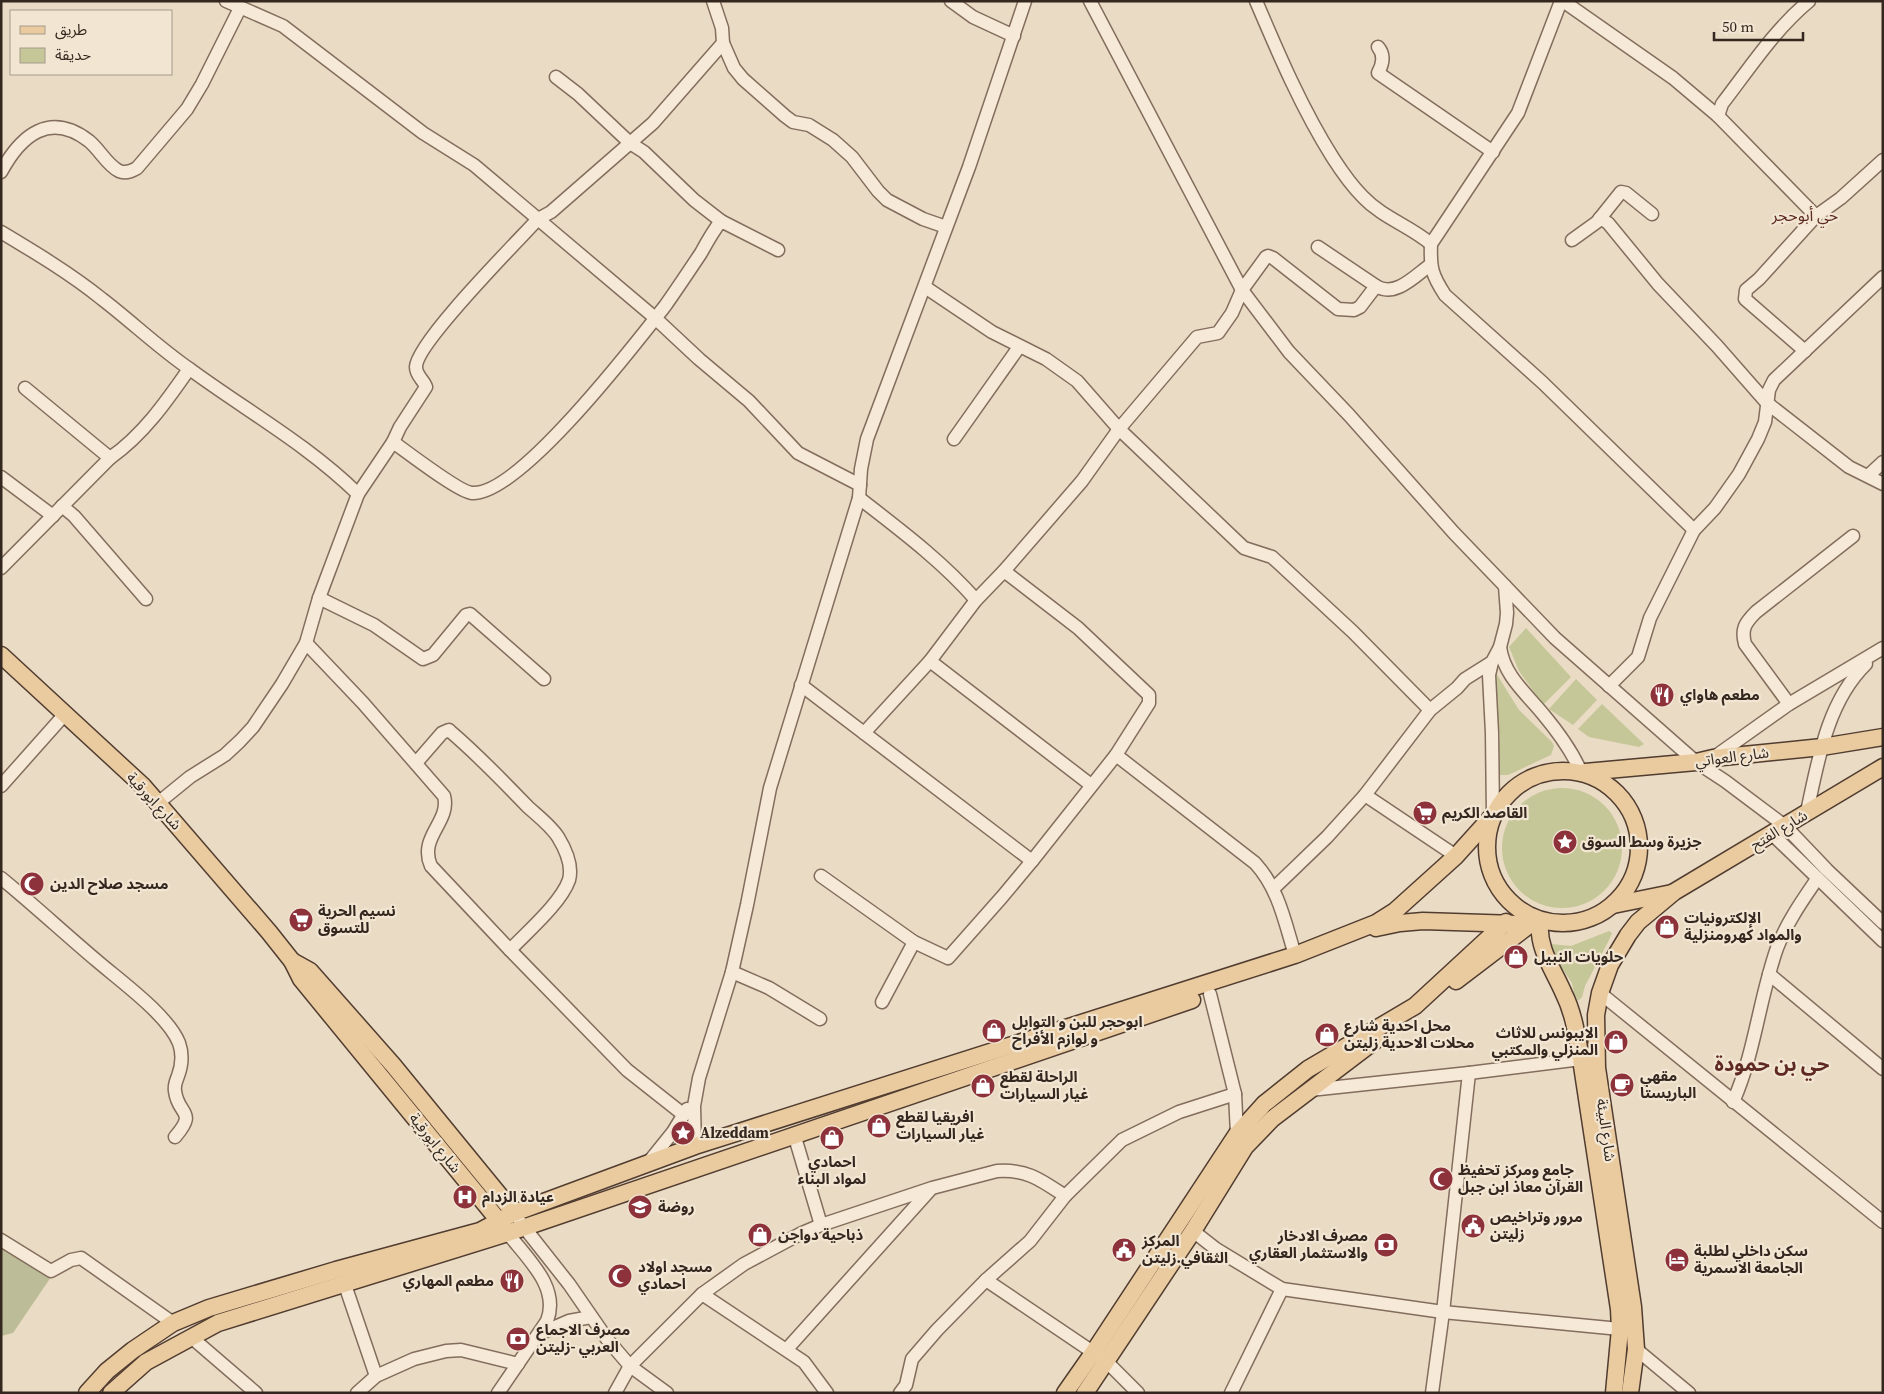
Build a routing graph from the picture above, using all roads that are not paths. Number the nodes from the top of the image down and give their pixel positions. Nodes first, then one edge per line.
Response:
1 (226, 1) edge
2 (713, 1) edge
3 (951, 1) edge
4 (1025, 1) edge
5 (1090, 1) edge
6 (1256, 1) edge
7 (1562, 1) edge
8 (1809, 1) edge
9 (243, 6) edge
10 (1014, 36) junction
11 (723, 43) junction
12 (1378, 46) dead end
13 (556, 76) dead end
14 (1718, 116) junction
15 (630, 143) junction
16 (1493, 152) junction
17 (1883, 160) edge
18 (1, 172) edge
19 (1652, 214) dead end
20 (1816, 216) junction
21 (1600, 218) junction
22 (538, 219) junction
23 (720, 221) junction
24 (946, 227) junction
25 (1, 232) edge
26 (1572, 240) dead end
27 (1431, 244) junction
28 (1318, 247) dead end
29 (778, 250) dead end
30 (1430, 264) junction
31 (1883, 277) edge
32 (1376, 286) junction
33 (925, 287) junction
34 (1242, 290) junction
35 (654, 317) junction
36 (1019, 347) junction
37 (1805, 350) junction
38 (189, 369) junction
39 (25, 388) dead end
40 (1767, 403) junction
41 (1119, 429) junction
42 (954, 439) dead end
43 (393, 442) junction
44 (110, 458) junction
45 (1883, 462) edge
46 (1868, 475) junction
47 (1, 477) edge
48 (1883, 484) edge
49 (859, 492) junction
50 (358, 494) junction
51 (62, 506) junction
52 (53, 516) junction
53 (1694, 530) junction
54 (1853, 536) dead end
55 (1, 568) edge
56 (1004, 571) junction
57 (1505, 586) junction
58 (319, 598) junction
59 (146, 599) dead end
60 (976, 600) junction
61 (306, 643) junction
62 (1500, 647) junction
63 (1880, 650) edge
64 (1, 655) edge
65 (930, 661) junction
66 (1492, 662) junction
67 (544, 679) dead end
68 (801, 685) junction
69 (1609, 686) junction
70 (1789, 704) junction
71 (1430, 710) junction
72 (65, 714) junction
73 (864, 733) junction
74 (1883, 737) edge
75 (1822, 747) junction
76 (1116, 755) junction
77 (1713, 758) junction
78 (1696, 762) junction
79 (416, 764) junction
80 (1883, 767) edge
81 (1582, 772) junction
82 (1091, 785) junction
83 (1, 786) edge
84 (1365, 795) junction
85 (158, 803) junction
86 (1807, 812) junction
87 (1493, 815) junction
88 (1779, 830) junction
89 (1456, 856) junction
90 (1032, 861) junction
91 (821, 876) dead end
92 (1, 878) edge
93 (1817, 878) junction
94 (1274, 888) junction
95 (1674, 892) junction
96 (1622, 898) junction
97 (1533, 918) junction
98 (1883, 923) edge
99 (1502, 925) junction
100 (1628, 935) junction
101 (1883, 941) edge
102 (914, 942) junction
103 (510, 950) junction
104 (1295, 956) junction
105 (292, 961) junction
106 (732, 972) junction
107 (1769, 974) junction
108 (1600, 993) junction
109 (1210, 994) junction
110 (882, 1002) dead end
111 (820, 1019) dead end
112 (1581, 1059) junction
113 (1883, 1069) edge
114 (1469, 1073) junction
115 (1310, 1090) junction
116 (696, 1091) junction
117 (1235, 1094) junction
118 (1733, 1102) junction
119 (684, 1115) junction
120 (794, 1134) junction
121 (1236, 1134) junction
122 (175, 1137) dead end
123 (696, 1146) junction
124 (648, 1163) junction
125 (700, 1167) junction
126 (932, 1188) junction
127 (1065, 1196) junction
128 (514, 1213) junction
129 (1883, 1222) edge
130 (821, 1226) junction
131 (504, 1227) junction
132 (524, 1228) junction
133 (1193, 1231) junction
134 (1, 1240) edge
135 (986, 1280) junction
136 (345, 1285) junction
137 (1282, 1289) junction
138 (702, 1294) junction
139 (1443, 1312) junction
140 (590, 1317) junction
141 (173, 1323) junction
142 (1620, 1330) junction
143 (537, 1335) junction
144 (191, 1337) junction
145 (787, 1349) junction
146 (1636, 1349) junction
147 (1100, 1357) junction
148 (518, 1364) junction
149 (630, 1366) junction
150 (376, 1376) junction
151 (87, 1393) edge
152 (111, 1393) edge
153 (256, 1393) edge
154 (357, 1393) edge
155 (498, 1393) edge
156 (615, 1393) edge
157 (667, 1393) edge
158 (827, 1393) edge
159 (900, 1393) edge
160 (1065, 1393) edge
161 (1085, 1393) edge
162 (1138, 1393) edge
163 (1231, 1393) edge
164 (1432, 1393) edge
165 (1614, 1393) edge
166 (1630, 1393) edge
167 (1689, 1393) edge

1 - 9 street
2 - 11 street
3 - 10 street
4 - 10 street
5 - 34 street
6 - 27 street
7 - 14 street
7 - 16 street
8 - 14 street
9 - 18 street
9 - 22 street
10 - 24 street
11 - 15 street
11 - 24 street
12 - 16 street
13 - 15 street
14 - 20 street
15 - 22 street
15 - 23 street
16 - 27 street
17 - 20 street
19 - 21 street
20 - 37 street
21 - 26 street
21 - 40 street
22 - 35 street
22 - 43 street
23 - 29 street
23 - 35 street
24 - 33 street
25 - 38 street
27 - 30 street
28 - 32 street
30 - 32 street
30 - 53 street
31 - 37 street
32 - 34 street
33 - 36 street
33 - 49 street
34 - 41 street
34 - 57 street
35 - 43 street
35 - 49 street
36 - 41 street
36 - 42 street
37 - 40 street
38 - 44 street
38 - 50 street
39 - 44 street
40 - 46 street
40 - 53 street
41 - 56 street
41 - 71 street
43 - 50 street
44 - 51 street
45 - 46 street
46 - 48 street
47 - 52 street
49 - 60 street
49 - 68 street
50 - 58 street
51 - 52 street
51 - 59 street
52 - 55 street
53 - 69 street
54 - 70 street
56 - 60 street
56 - 76 street
57 - 62 street
57 - 69 street
58 - 61 street
58 - 67 street
60 - 65 street
61 - 79 street
61 - 85 street
62 - 66 street
62 - 81 street
63 - 70 street
63 - 75 street
64 - 72 main road, شارع ابورقية
65 - 73 street
65 - 82 street
66 - 71 street
66 - 87 street
68 - 73 street
68 - 106 street
69 - 78 street
70 - 77 street
71 - 84 street
72 - 83 street
72 - 85 main road, شارع ابورقية
73 - 90 street
74 - 75 main road, شارع العواتي
75 - 77 main road, شارع العواتي
75 - 86 street
76 - 82 street
76 - 94 street
77 - 78 main road, شارع العواتي
78 - 81 main road, شارع العواتي
78 - 88 street
79 - 103 street
79 - 103 street
80 - 86 main road, شارع الفتح
81 - 87 main road
81 - 96 main road
82 - 90 street
84 - 89 street
84 - 94 street
85 - 105 main road, شارع ابورقية
86 - 88 main road, شارع الفتح
87 - 89 main road
87 - 97 main road
88 - 93 street
88 - 95 main road, شارع الفتح
88 - 98 street
89 - 104 main road
90 - 102 street
91 - 102 street
92 - 122 street
93 - 101 street
93 - 107 street
94 - 104 street
95 - 96 main road
95 - 100 main road, شارع البيئة
96 - 97 main road
96 - 100 main road
97 - 99 main road
97 - 112 main road, شارع البيئة
97 - 115 main road
99 - 109 main road
99 - 121 main road
100 - 108 main road, شارع البيئة
102 - 110 street
103 - 119 street
104 - 123 main road
105 - 128 main road, شارع ابورقية
105 - 131 main road, شارع ابورقية
106 - 111 street
106 - 116 street
107 - 113 street
107 - 118 street
108 - 118 street
108 - 146 main road, شارع البيئة
109 - 117 street
109 - 120 main road
112 - 114 street
112 - 142 main road, شارع البيئة
114 - 115 street
114 - 139 street
115 - 133 main road
116 - 119 street
116 - 123 street
117 - 121 street
117 - 127 street
118 - 129 street
119 - 124 street
120 - 125 main road
120 - 130 street
121 - 147 main road
123 - 124 main road
123 - 125 main road
124 - 128 main road
125 - 132 main road
126 - 127 street
126 - 130 street
126 - 145 street
127 - 135 street
128 - 131 main road
128 - 132 street, شارع ابورقية
130 - 138 street
131 - 132 main road
131 - 136 main road
131 - 141 main road
131 - 143 street, شارع ابورقية
132 - 140 street, شارع ابورقية
133 - 137 street
133 - 147 main road
134 - 141 street
135 - 147 street
135 - 159 street
136 - 144 main road
136 - 150 street
137 - 139 street
137 - 163 street
138 - 145 street
138 - 149 street
139 - 142 street
139 - 164 street
140 - 143 street
140 - 149 street, شارع ابورقية
141 - 151 main road
142 - 165 main road, شارع البيئة
143 - 148 street, شارع ابورقية
144 - 152 main road
144 - 153 street
145 - 158 street
146 - 166 main road, شارع البيئة
146 - 167 street
147 - 160 main road
147 - 161 main road
147 - 162 street
148 - 150 street
148 - 155 street, شارع ابورقية
149 - 156 street
149 - 157 street, شارع ابورقية
150 - 154 street

